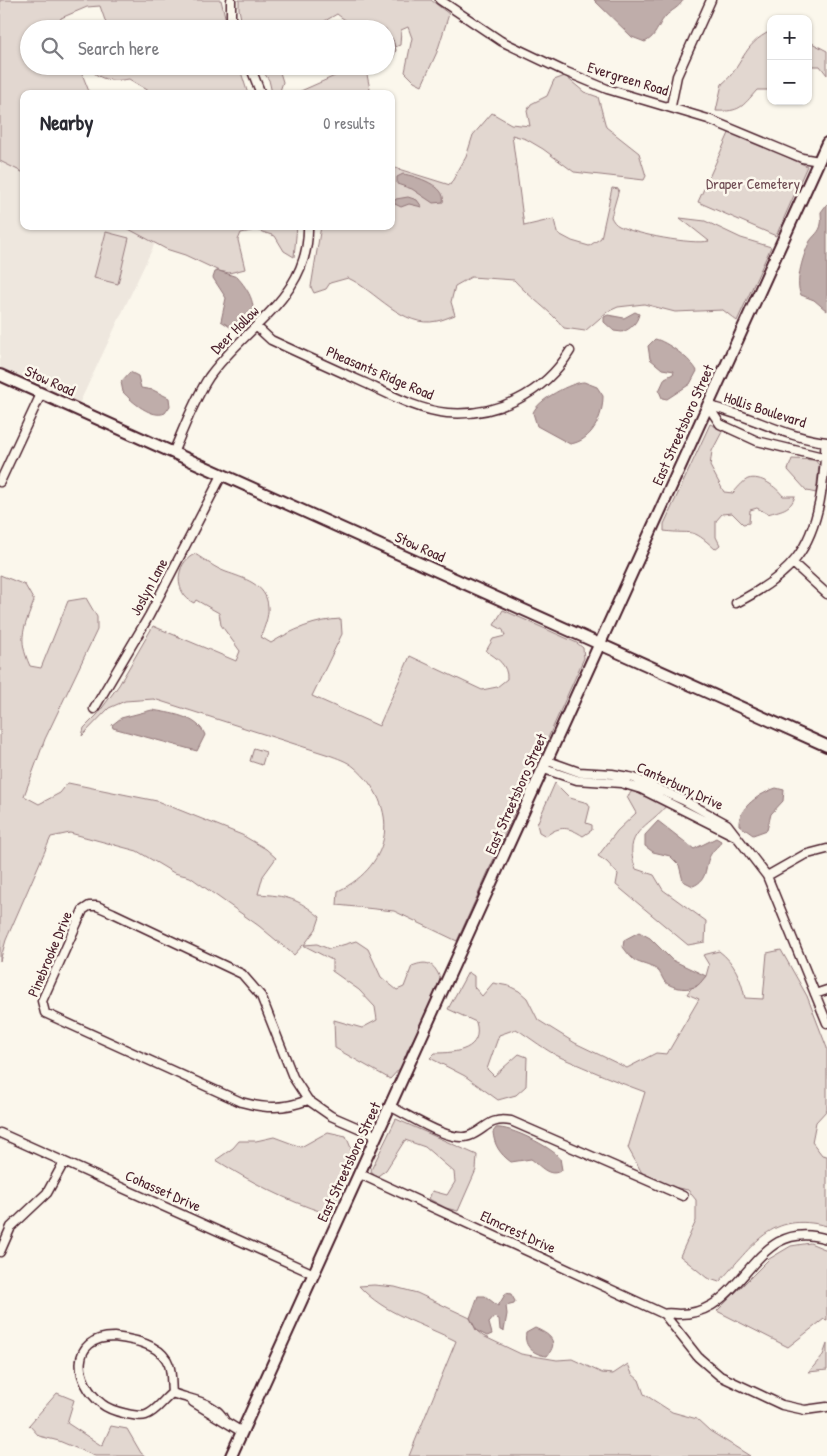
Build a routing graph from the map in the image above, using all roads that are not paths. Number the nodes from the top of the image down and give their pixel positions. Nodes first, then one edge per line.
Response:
1 (231, 0) edge
2 (440, 0) edge
3 (711, 0) edge
4 (232, 20) edge
5 (254, 75) edge
6 (259, 90) edge
7 (671, 106) junction
8 (827, 143) edge
9 (819, 161) junction
10 (308, 230) edge
11 (257, 327) junction
12 (570, 351) dead end
13 (0, 375) edge
14 (41, 394) junction
15 (708, 406) junction
16 (826, 442) edge
17 (174, 453) junction
18 (827, 458) edge
19 (222, 475) junction
20 (0, 482) edge
21 (794, 564) junction
22 (827, 594) edge
23 (736, 603) dead end
24 (600, 645) junction
25 (94, 709) dead end
26 (827, 746) edge
27 (546, 765) junction
28 (827, 849) edge
29 (768, 876) junction
30 (827, 990) edge
31 (815, 994) junction
32 (827, 1023) edge
33 (308, 1100) junction
34 (391, 1107) junction
35 (0, 1133) edge
36 (377, 1136) junction
37 (64, 1162) junction
38 (360, 1174) junction
39 (683, 1196) dead end
40 (827, 1239) edge
41 (0, 1252) edge
42 (314, 1274) junction
43 (664, 1314) junction
44 (172, 1393) junction
45 (827, 1407) edge
46 (242, 1432) junction
47 (231, 1456) edge

1 - 4 street
2 - 7 street, Evergreen Road
3 - 7 street
5 - 6 street
7 - 9 street, Evergreen Road
8 - 9 main road, East Streetsboro Street
9 - 15 main road, East Streetsboro Street
10 - 11 street, Deer Hollow
11 - 12 street, Pheasants Ridge Road
11 - 17 street, Deer Hollow
13 - 14 main road, Stow Road
14 - 17 main road, Stow Road
14 - 20 street
15 - 16 street, Hollis Boulevard
15 - 18 street, Hollis Boulevard
15 - 24 main road, East Streetsboro Street
16 - 18 street
17 - 19 main road, Stow Road
18 - 21 street
19 - 24 main road, Stow Road
19 - 25 street, Joslyn Lane
21 - 22 street
21 - 23 street
24 - 26 main road, Stow Road
24 - 27 main road, East Streetsboro Street
27 - 29 street, Canterbury Drive
27 - 34 main road, East Streetsboro Street
28 - 29 street
29 - 31 street, Canterbury Drive
30 - 31 street
31 - 32 street, Canterbury Drive
33 - 33 street, Pinebrooke Drive
33 - 36 street, Pinebrooke Drive
34 - 36 main road, East Streetsboro Street
34 - 39 street
35 - 37 street, Cohasset Drive
36 - 38 main road, East Streetsboro Street
37 - 41 street
37 - 42 street, Cohasset Drive
38 - 42 main road, East Streetsboro Street
38 - 43 street, Elmcrest Drive
40 - 43 street, Elmcrest Drive
42 - 46 main road, East Streetsboro Street
43 - 45 street, Elmcrest Drive
44 - 44 street
44 - 46 street
46 - 47 main road, East Streetsboro Street

